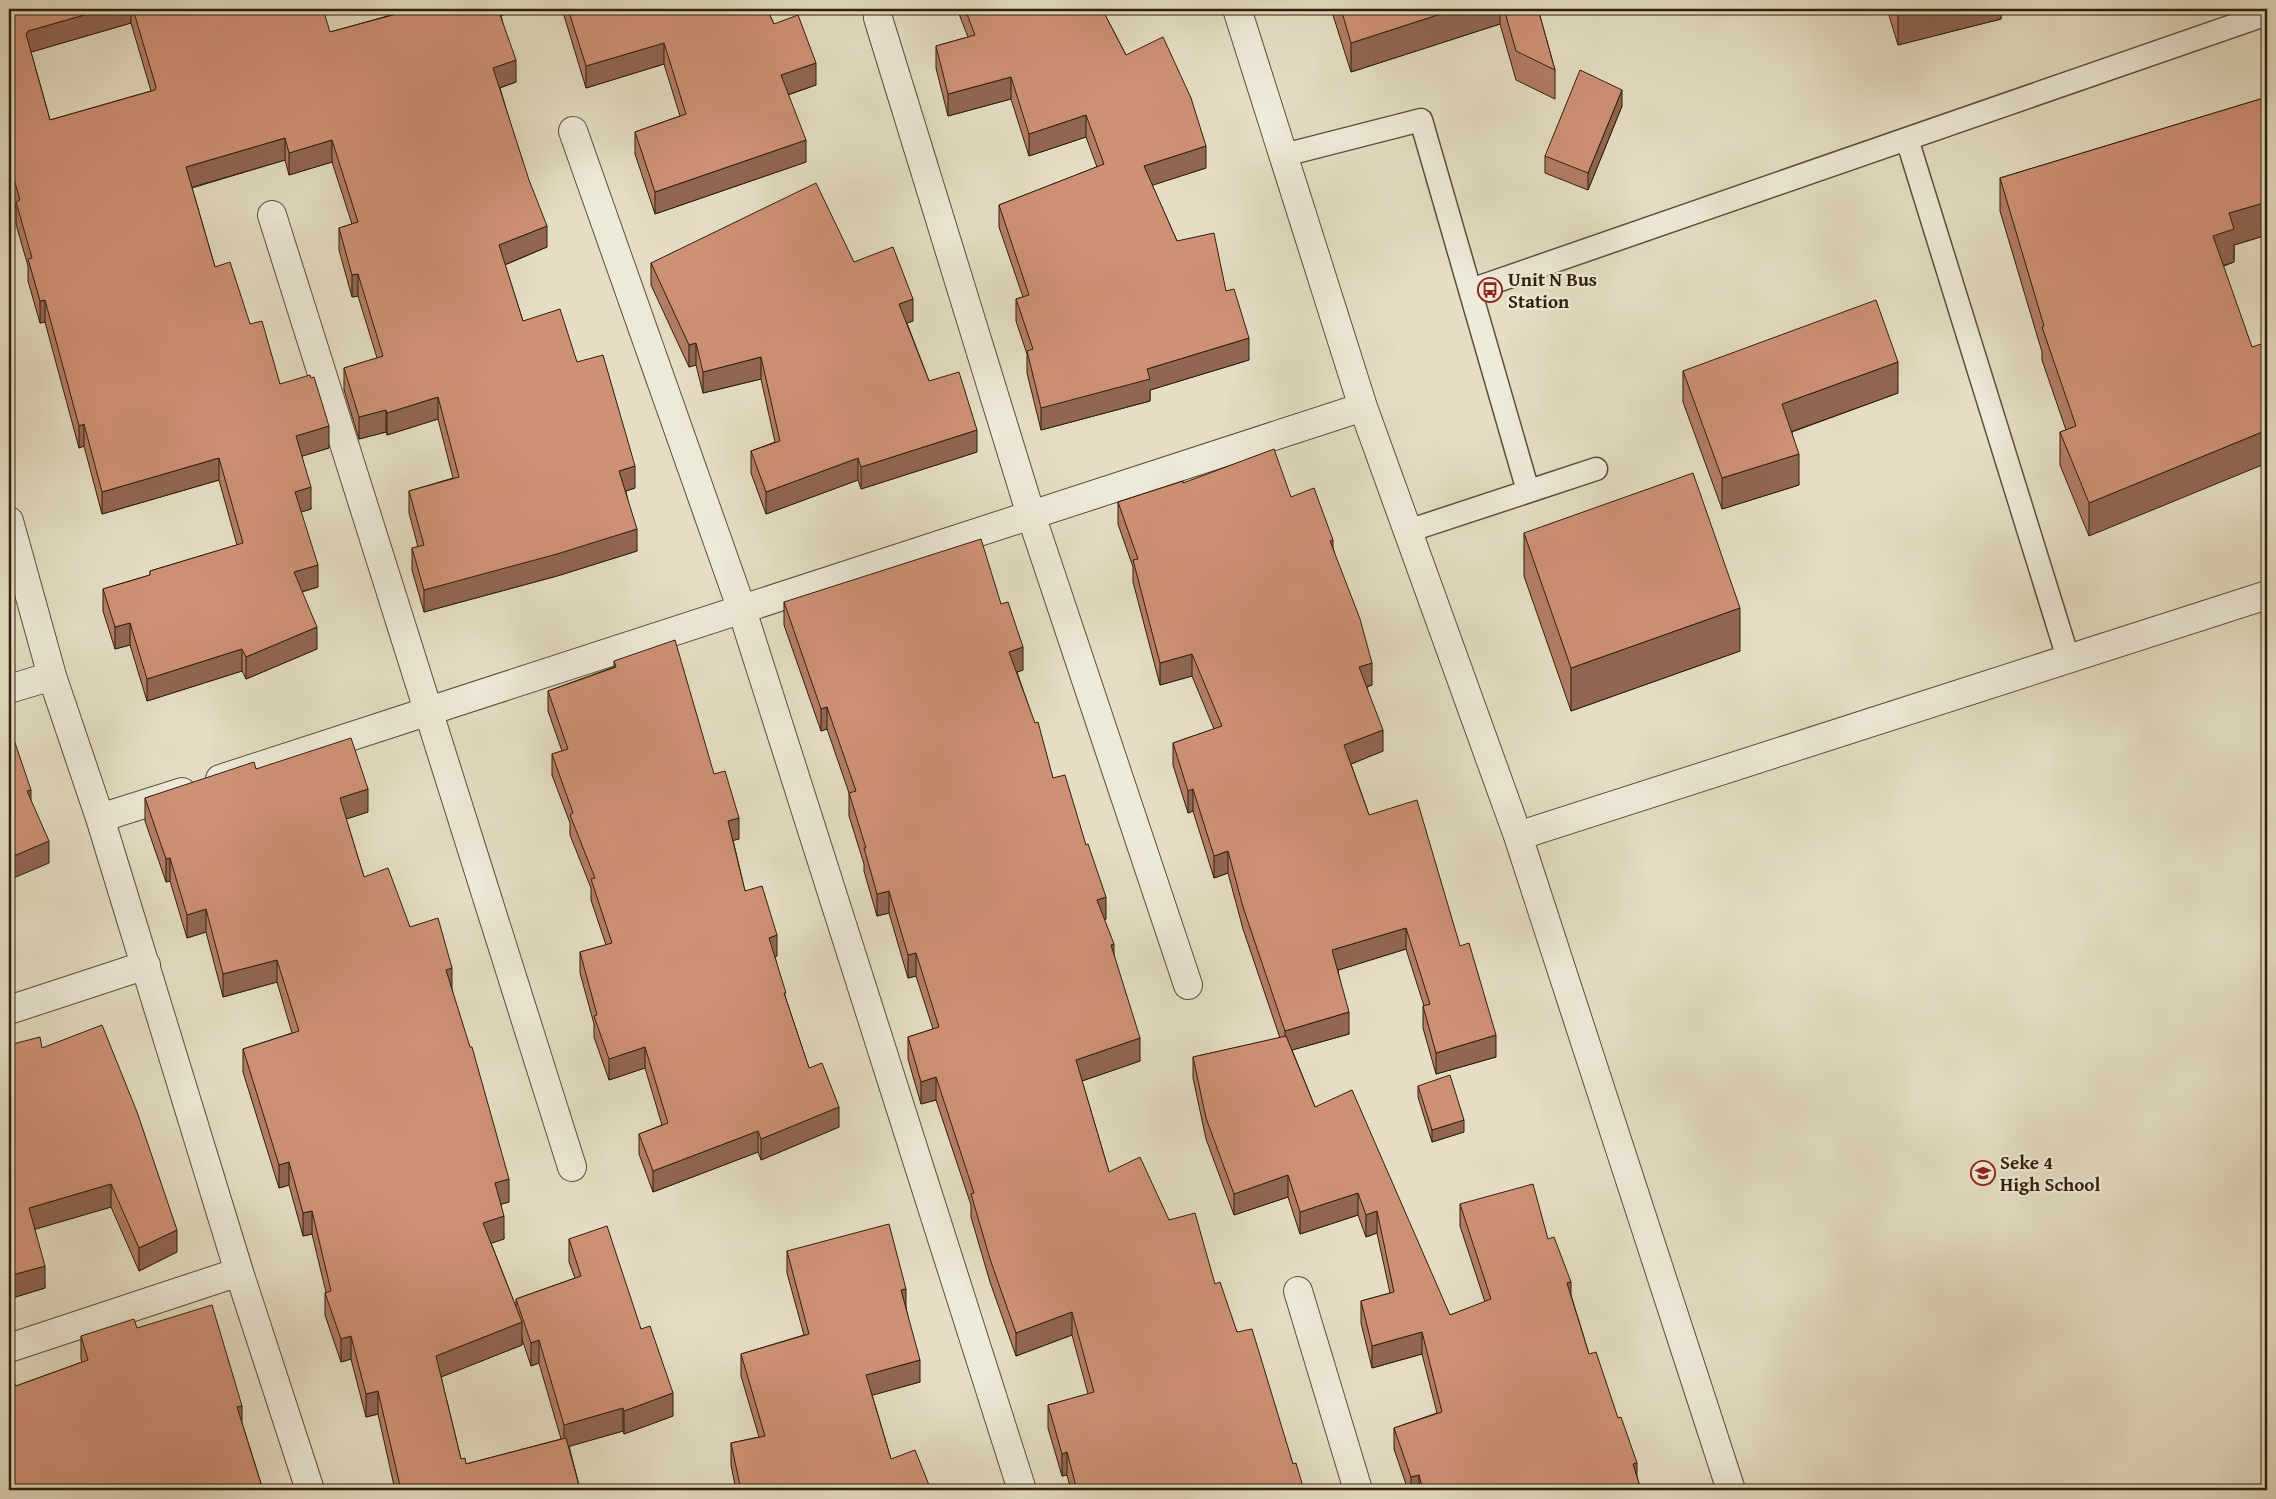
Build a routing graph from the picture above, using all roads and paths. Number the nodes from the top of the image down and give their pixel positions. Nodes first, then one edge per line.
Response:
1 (1237, 9) edge
2 (2267, 14) edge
3 (878, 18) dead end
4 (573, 131) dead end
5 (1907, 139) junction
6 (1284, 155) junction
7 (272, 215) dead end
8 (1471, 290) junction
9 (1363, 407) junction
10 (1596, 469) dead end
11 (1528, 491) junction
12 (1031, 516) junction
13 (9, 521) edge
14 (1408, 531) junction
15 (2267, 595) edge
16 (742, 610) junction
17 (2068, 658) junction
18 (52, 676) junction
19 (9, 689) edge
20 (427, 712) junction
21 (100, 818) junction
22 (1518, 836) junction
23 (146, 965) junction
24 (1188, 985) dead end
25 (9, 1010) edge
26 (572, 1167) dead end
27 (239, 1272) junction
28 (1298, 1291) dead end
29 (9, 1348) edge
30 (310, 1490) edge
31 (1022, 1490) edge
32 (1358, 1490) edge
33 (1731, 1490) edge

1 - 6 street
2 - 5 lane
3 - 12 street
4 - 16 street
5 - 8 lane
5 - 17 lane
6 - 8 lane
6 - 9 street
7 - 20 street
8 - 11 lane
9 - 12 street
9 - 14 street
10 - 11 lane
11 - 14 lane
12 - 16 street
12 - 24 street
13 - 18 street
14 - 22 street
15 - 17 street
16 - 20 street
16 - 31 street
17 - 22 street
18 - 19 street
18 - 21 street
20 - 21 street
20 - 26 street
21 - 23 street
22 - 33 street
23 - 25 street
23 - 27 street
27 - 29 street
27 - 30 street
28 - 32 street

